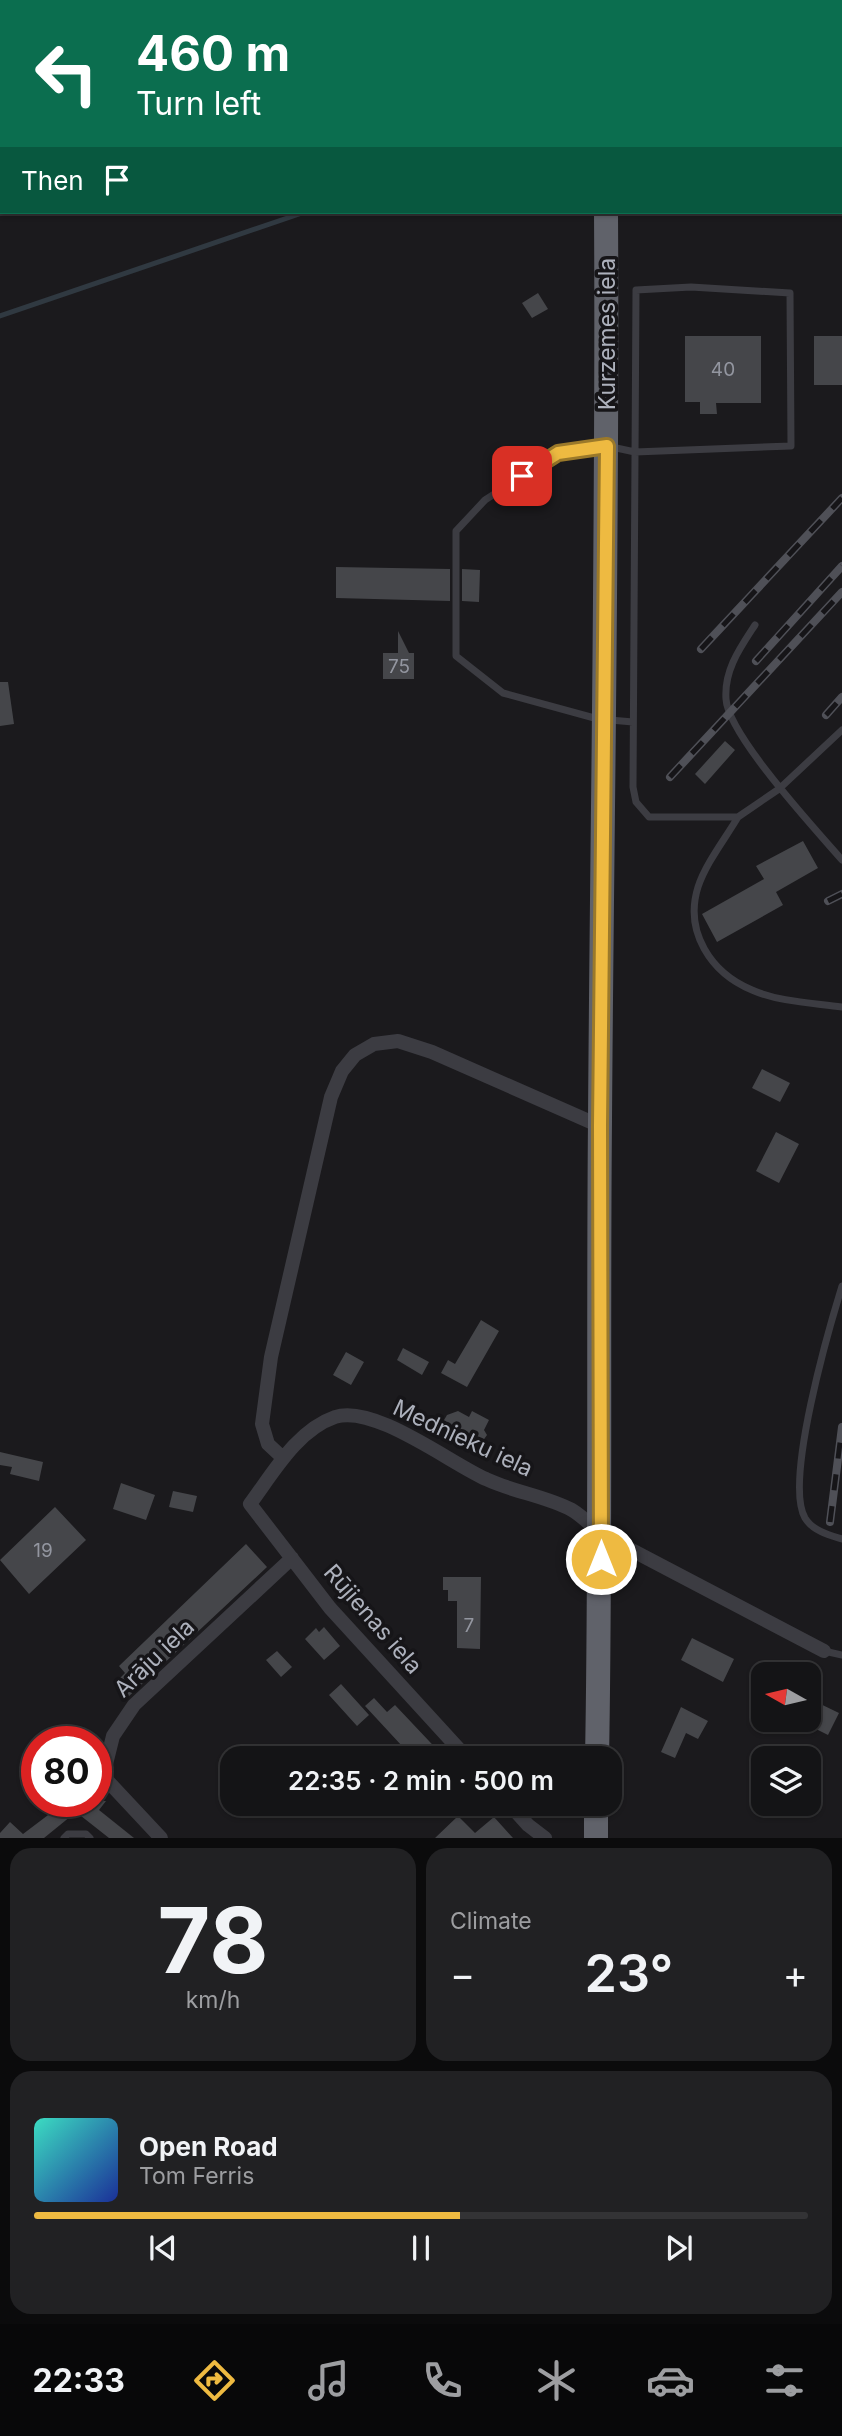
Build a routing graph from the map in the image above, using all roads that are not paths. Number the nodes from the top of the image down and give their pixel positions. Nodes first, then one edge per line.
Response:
1 (606, 214) edge
2 (607, 446) junction
3 (635, 452) junction
4 (755, 625) dead end
5 (604, 720) junction
6 (634, 722) junction
7 (842, 730) edge
8 (779, 789) junction
9 (738, 817) junction
10 (842, 860) edge
11 (842, 1007) edge
12 (600, 1126) junction
13 (842, 1286) edge
14 (284, 1458) junction
15 (250, 1504) joint
16 (601, 1534) junction
17 (842, 1539) edge
18 (292, 1558) junction
19 (824, 1651) joint
20 (842, 1655) edge
21 (456, 1746) edge
22 (597, 1746) edge
23 (520, 1816) edge
24 (597, 1816) edge
25 (64, 1838) edge
26 (90, 1838) edge
27 (161, 1838) edge
28 (545, 1838) edge
29 (596, 1838) edge

1 - 2 highway, Kurzemes iela
2 - 3 lane
2 - 5 highway, Kurzemes iela
2 - 5 lane
3 - 3 lane
3 - 6 lane
4 - 8 lane
5 - 6 lane
5 - 12 highway, Kurzemes iela
6 - 9 lane
7 - 8 lane
8 - 9 lane
8 - 10 lane
9 - 11 lane
12 - 14 street
12 - 16 highway, Kurzemes iela
13 - 17 lane
14 - 15 street, Mednieku iela
14 - 16 street, Mednieku iela
15 - 18 street, Rūjienas iela
16 - 19 street, Mednieku iela
16 - 22 highway, Kurzemes iela
18 - 21 street, Rūjienas iela
18 - 27 street, Arāju iela
19 - 20 lane
23 - 28 street
24 - 29 highway
25 - 26 lane

